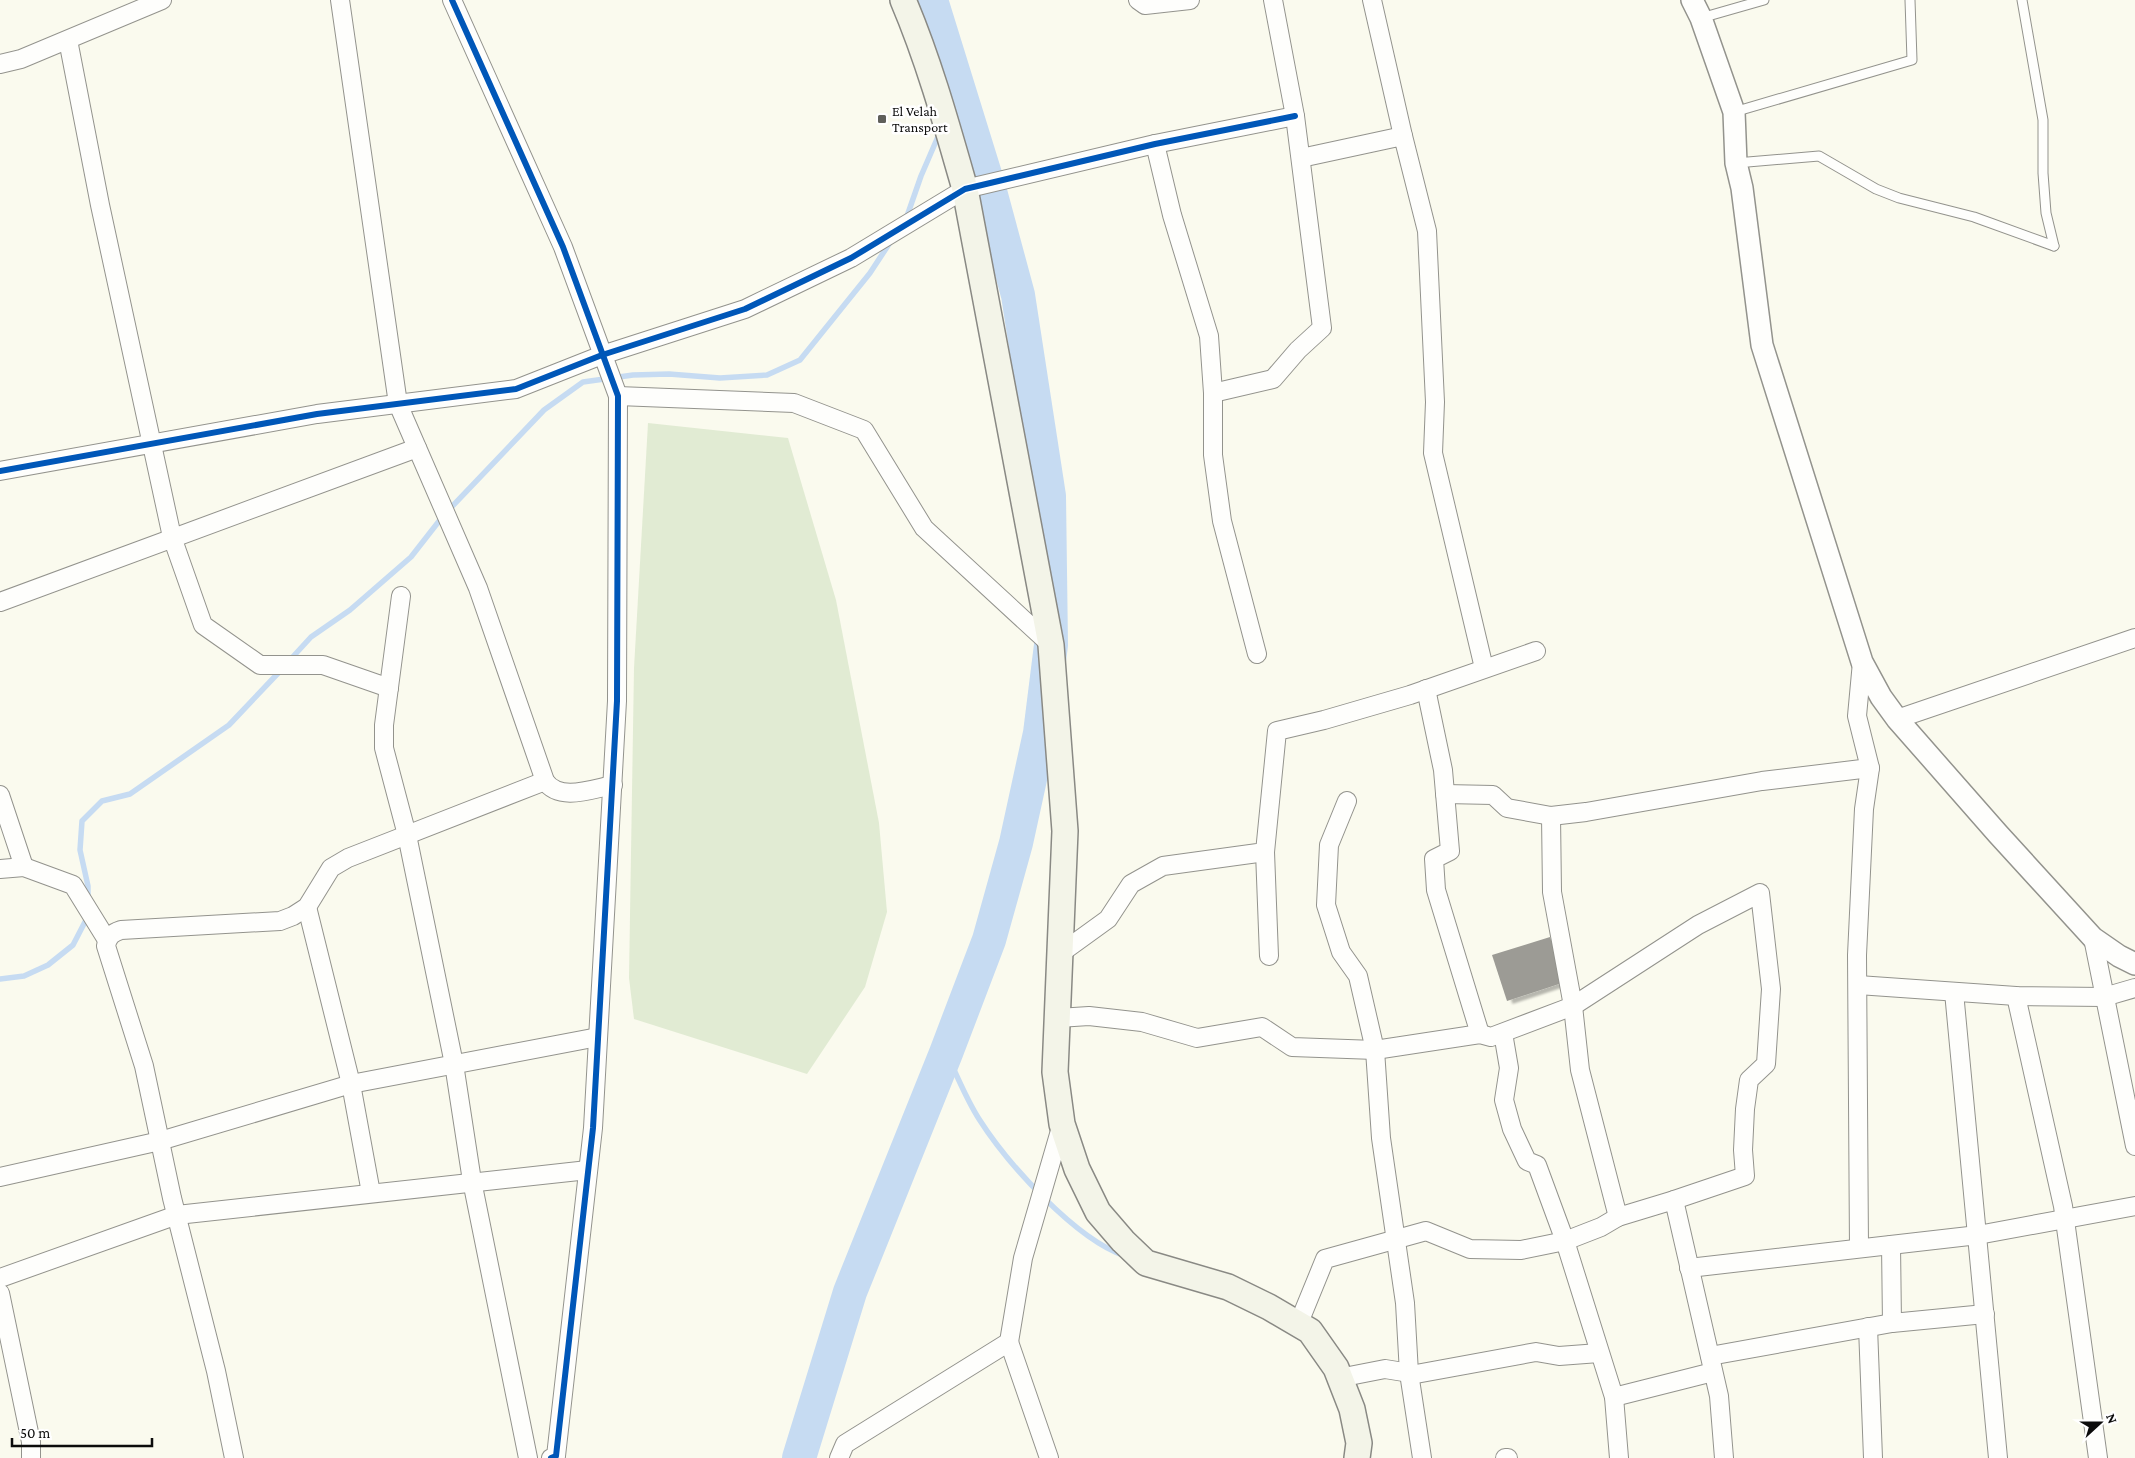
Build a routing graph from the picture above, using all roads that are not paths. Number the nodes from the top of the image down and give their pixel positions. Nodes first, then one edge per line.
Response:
1 (162, 0) edge
2 (340, 0) edge
3 (452, 0) edge
4 (903, 0) edge
5 (1138, 0) edge
6 (1190, 0) edge
7 (1273, 0) edge
8 (1372, 0) edge
9 (1764, 0) edge
10 (1910, 0) edge
11 (2022, 0) edge
12 (1696, 9) edge
13 (68, 40) junction
14 (0, 64) edge
15 (1734, 112) junction
16 (1295, 116) junction
17 (1403, 136) junction
18 (1155, 144) junction
19 (1301, 158) junction
20 (1736, 164) junction
21 (966, 189) junction
22 (602, 355) junction
23 (1213, 393) junction
24 (618, 396) junction
25 (398, 404) junction
26 (152, 445) junction
27 (417, 448) junction
28 (0, 471) edge
29 (172, 537) junction
30 (401, 596) dead end
31 (0, 602) edge
32 (2135, 638) edge
33 (1051, 645) junction
34 (1536, 651) dead end
35 (1256, 654) dead end
36 (1862, 662) junction
37 (1484, 668) junction
38 (390, 688) junction
39 (1426, 689) junction
40 (1897, 719) junction
41 (1870, 768) junction
42 (545, 781) junction
43 (613, 785) junction
44 (1445, 794) junction
45 (0, 795) edge
46 (1347, 801) dead end
47 (1551, 816) junction
48 (407, 835) junction
49 (1266, 852) junction
50 (24, 867) junction
51 (0, 869) edge
52 (307, 907) junction
53 (2093, 938) junction
54 (107, 940) junction
55 (1061, 953) junction
56 (1269, 956) dead end
57 (2135, 964) edge
58 (1858, 985) junction
59 (2135, 988) edge
60 (1954, 992) junction
61 (2016, 996) junction
62 (2104, 997) junction
63 (1573, 1006) junction
64 (1058, 1018) junction
65 (1503, 1033) junction
66 (1480, 1034) junction
67 (598, 1037) junction
68 (1375, 1050) junction
69 (454, 1064) junction
70 (351, 1084) junction
71 (1062, 1124) junction
72 (160, 1140) junction
73 (2135, 1146) edge
74 (588, 1170) junction
75 (0, 1177) edge
76 (472, 1181) junction
77 (370, 1193) junction
78 (1674, 1200) junction
79 (2135, 1206) edge
80 (177, 1215) junction
81 (1618, 1217) junction
82 (2065, 1220) junction
83 (1978, 1235) junction
84 (1396, 1239) junction
85 (1565, 1241) junction
86 (1891, 1245) junction
87 (1859, 1248) junction
88 (1689, 1268) junction
89 (0, 1278) edge
90 (0, 1293) edge
91 (1985, 1314) junction
92 (1892, 1322) junction
93 (1298, 1325) junction
94 (1868, 1327) junction
95 (1009, 1342) junction
96 (1599, 1352) junction
97 (6, 1355) edge
98 (1712, 1364) junction
99 (1409, 1372) junction
100 (1340, 1378) junction
101 (1614, 1397) junction
102 (31, 1458) edge
103 (234, 1458) edge
104 (528, 1458) edge
105 (551, 1458) edge
106 (839, 1458) edge
107 (1049, 1458) edge
108 (1357, 1458) edge
109 (1422, 1458) edge
110 (1619, 1458) edge
111 (1724, 1458) edge
112 (1873, 1458) edge
113 (1998, 1458) edge
114 (2098, 1458) edge

1 - 13 street
2 - 25 street
3 - 22 street
4 - 21 main road
5 - 6 street
7 - 16 street
8 - 17 street
9 - 12 lane
10 - 15 lane
11 - 20 lane
12 - 15 street
13 - 14 street
13 - 26 street
15 - 20 street
16 - 18 street
16 - 19 street
17 - 19 street
17 - 37 street
18 - 21 street
18 - 23 street
19 - 23 street
20 - 36 street
21 - 22 street
21 - 33 main road
22 - 24 street
22 - 25 street
23 - 35 street
24 - 33 street
24 - 43 street
25 - 26 street
25 - 27 street
26 - 28 street
26 - 29 street
27 - 29 street
27 - 42 street
29 - 31 street
29 - 38 street
30 - 38 street
32 - 40 street
33 - 55 main road
34 - 37 street
36 - 40 street
36 - 41 street
37 - 39 street
38 - 48 street
39 - 44 street
39 - 49 street
40 - 53 street
41 - 47 street
41 - 58 street
42 - 43 street
42 - 48 street
43 - 67 street
44 - 47 street
44 - 66 street
45 - 50 street
46 - 68 street
47 - 63 street
48 - 52 street
48 - 69 street
49 - 55 street
49 - 56 street
50 - 51 street
50 - 54 street
52 - 54 street
52 - 70 street
53 - 57 street
53 - 62 street
54 - 72 street
55 - 64 main road
58 - 60 street
58 - 87 street
59 - 62 street
60 - 61 street
60 - 83 street
61 - 62 street
61 - 82 street
62 - 73 street
63 - 65 street
63 - 78 street
63 - 81 street
64 - 68 street
64 - 71 main road
65 - 66 street
65 - 85 street
66 - 68 street
67 - 69 street
67 - 74 street
68 - 84 street
69 - 70 street
69 - 76 street
70 - 72 street
70 - 77 street
71 - 93 main road
71 - 95 street
72 - 75 street
72 - 80 street
74 - 76 street
74 - 105 street
76 - 77 street
76 - 104 street
77 - 80 street
78 - 81 street
78 - 88 street
79 - 82 street
80 - 89 street
80 - 103 street
81 - 85 street
82 - 83 street
82 - 114 street
83 - 86 street
83 - 91 street
84 - 85 street
84 - 93 street
84 - 99 street
85 - 96 street
86 - 87 street
86 - 92 street
87 - 88 street
88 - 98 street
90 - 97 street
91 - 92 street
91 - 113 street
92 - 94 street
93 - 100 main road
94 - 98 street
94 - 112 street
95 - 106 street
95 - 107 street
96 - 99 street
96 - 101 street
97 - 102 street
98 - 101 street
98 - 111 street
99 - 100 street
99 - 109 street
100 - 108 main road
101 - 110 street

